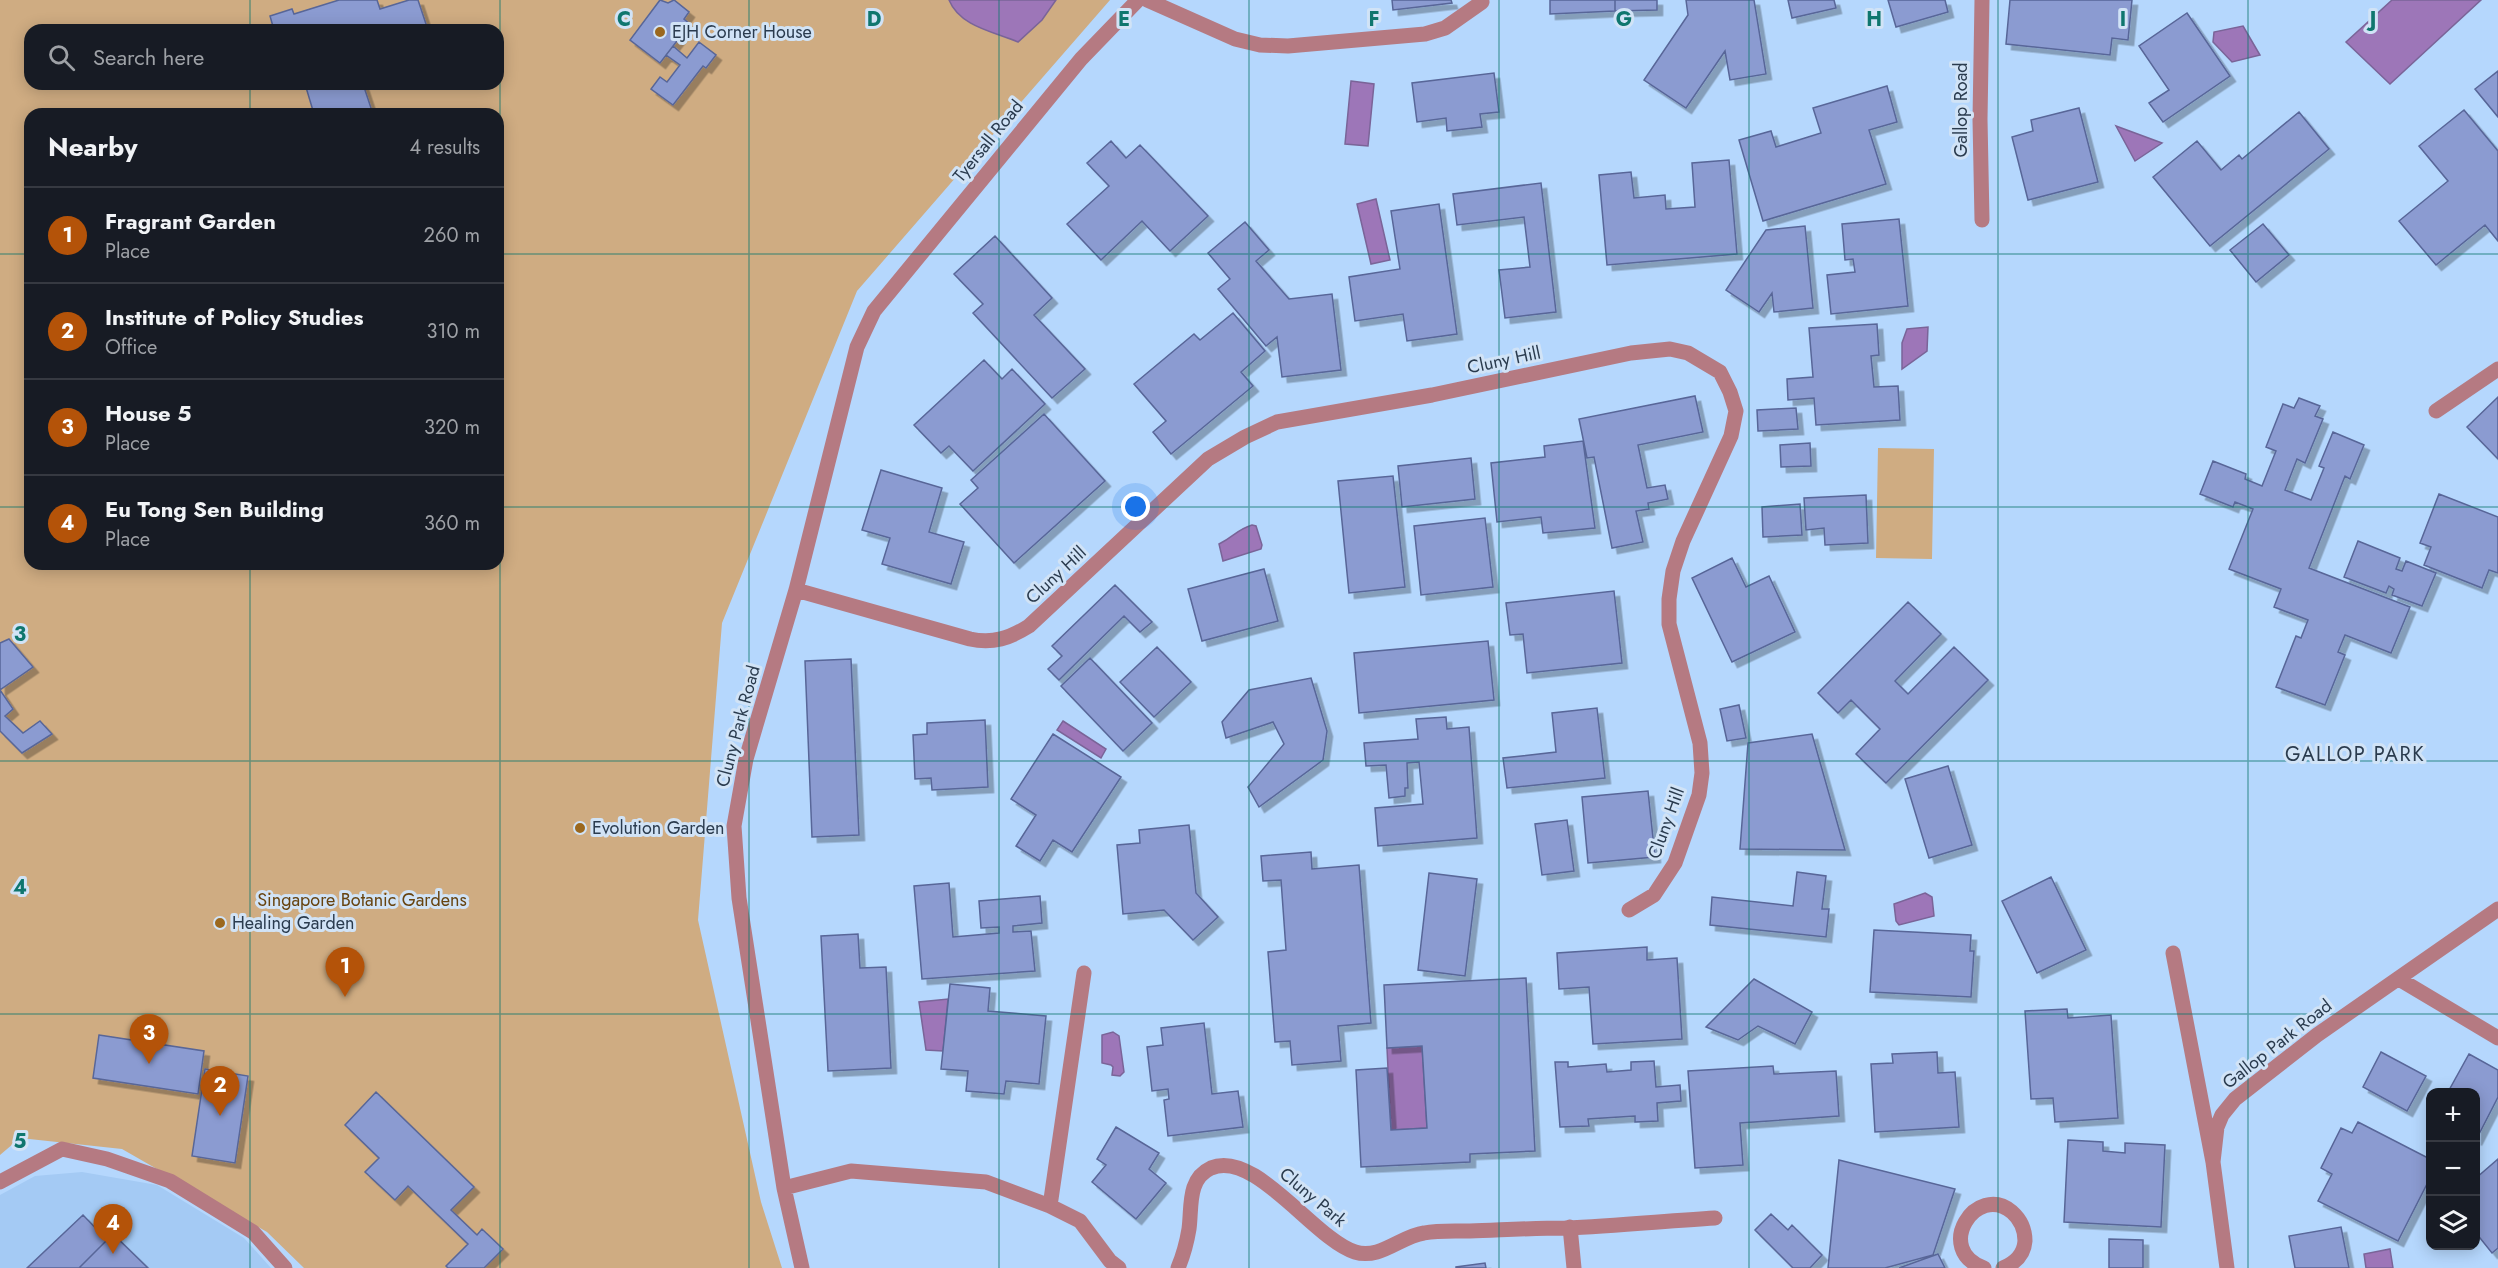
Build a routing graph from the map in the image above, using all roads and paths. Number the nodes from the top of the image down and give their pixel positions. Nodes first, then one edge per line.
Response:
1 (1138, 0) edge
2 (1147, 0) edge
3 (1982, 0) edge
4 (1482, 2) dead end
5 (1982, 220) dead end
6 (874, 311) joint
7 (2498, 369) edge
8 (2436, 411) dead end
9 (796, 590) junction
10 (2498, 909) edge
11 (1629, 910) dead end
12 (2174, 953) dead end
13 (1084, 973) dead end
14 (2399, 979) junction
15 (2498, 1038) edge
16 (2213, 1162) junction
17 (0, 1182) edge
18 (784, 1188) junction
19 (1050, 1206) junction
20 (1715, 1218) dead end
21 (1570, 1227) junction
22 (2020, 1261) edge
23 (1979, 1267) edge
24 (285, 1268) edge
25 (802, 1268) edge
26 (1119, 1268) edge
27 (1178, 1268) edge
28 (1574, 1268) edge
29 (2003, 1268) edge
30 (2227, 1268) edge

1 - 6 street, Tyersall Road
2 - 4 street
3 - 5 street, Gallop Road
6 - 9 street, Cluny Park Road
7 - 8 street
9 - 11 street, Cluny Hill
9 - 18 street, Cluny Park Road
10 - 14 street, Gallop Park Road
12 - 16 street, Gallop Park Road
13 - 19 street
14 - 15 street
14 - 16 street, Gallop Park Road
16 - 30 street, Gallop Park Road
17 - 24 street
18 - 19 street
18 - 25 street, Cluny Park Road
19 - 26 street
20 - 21 street, Cluny Park
21 - 27 street, Cluny Park
21 - 28 street
22 - 23 street
22 - 29 street

